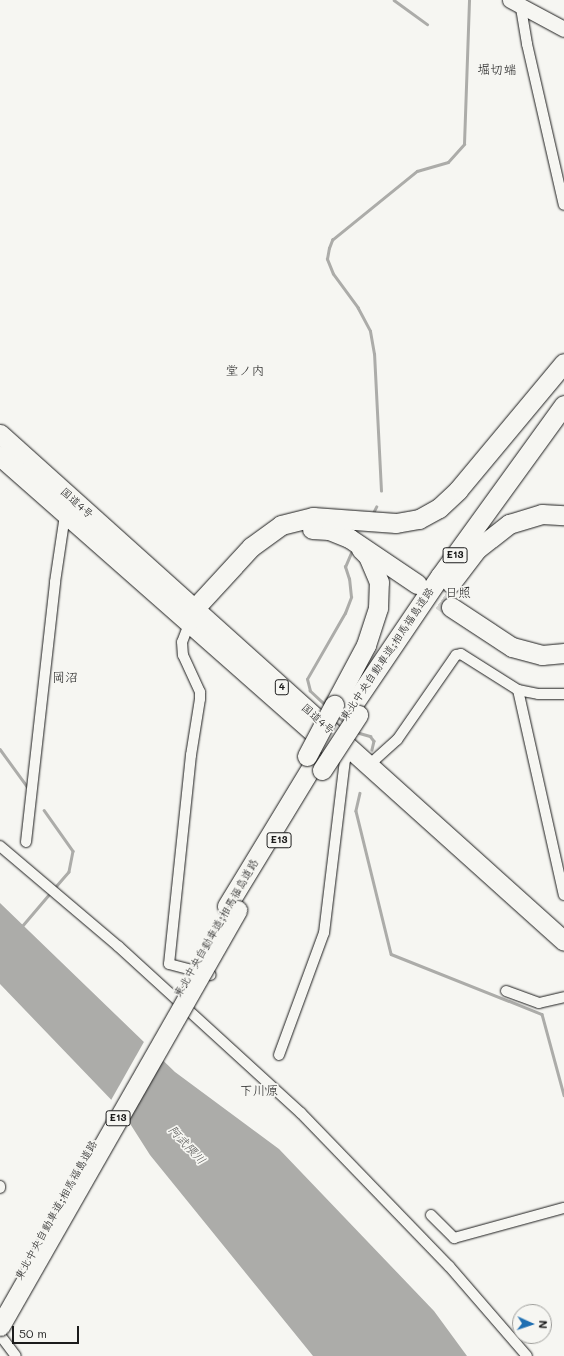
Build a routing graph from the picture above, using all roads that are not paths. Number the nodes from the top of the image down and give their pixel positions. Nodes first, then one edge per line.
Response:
1 (517, 1) edge
2 (564, 29) edge
3 (564, 205) edge
4 (564, 363) edge
5 (564, 405) edge
6 (564, 422) edge
7 (0, 434) edge
8 (0, 456) edge
9 (65, 515) junction
10 (564, 515) edge
11 (334, 519) junction
12 (349, 538) junction
13 (196, 616) junction
14 (564, 643) edge
15 (564, 653) edge
16 (518, 690) junction
17 (564, 694) edge
18 (352, 707) junction
19 (348, 755) junction
20 (314, 763) junction
21 (369, 765) junction
22 (26, 842) dead end
23 (0, 846) edge
24 (564, 895) edge
25 (232, 908) junction
26 (564, 944) edge
27 (211, 975) dead end
28 (506, 991) dead end
29 (564, 997) edge
30 (279, 1055) dead end
31 (564, 1208) edge
32 (431, 1215) dead end
33 (0, 1309) edge
34 (0, 1326) edge
35 (0, 1335) edge
36 (16, 1356) edge
37 (527, 1356) edge

1 - 2 main road
1 - 3 street
4 - 11 highway
5 - 18 highway, 東北中央自動車道;相馬福島道路 / E13
6 - 18 highway, 東北中央自動車道;相馬福島道路 / E13
7 - 13 highway, 国道4号 / 4
8 - 9 highway, 国道4号 / 4
9 - 13 highway, 国道4号 / 4
9 - 22 street
10 - 18 highway
11 - 12 highway
11 - 13 highway
12 - 13 highway
12 - 18 highway
13 - 19 highway, 国道4号 / 4
13 - 27 street
14 - 15 highway
16 - 17 street
16 - 21 street
16 - 24 street
18 - 20 highway, bridge
18 - 20 highway, 東北中央自動車道;相馬福島道路 / E13, bridge
19 - 21 highway, 国道4号 / 4
19 - 26 highway, 国道4号 / 4
19 - 30 street
20 - 25 highway, 東北中央自動車道;相馬福島道路 / E13
20 - 25 highway, 東北中央自動車道;相馬福島道路 / E13
21 - 26 highway, 国道4号 / 4
23 - 37 street
25 - 33 highway, 東北中央自動車道;相馬福島道路 / E13
25 - 34 highway, 東北中央自動車道;相馬福島道路 / E13, bridge
28 - 29 street
31 - 32 street
35 - 36 street

